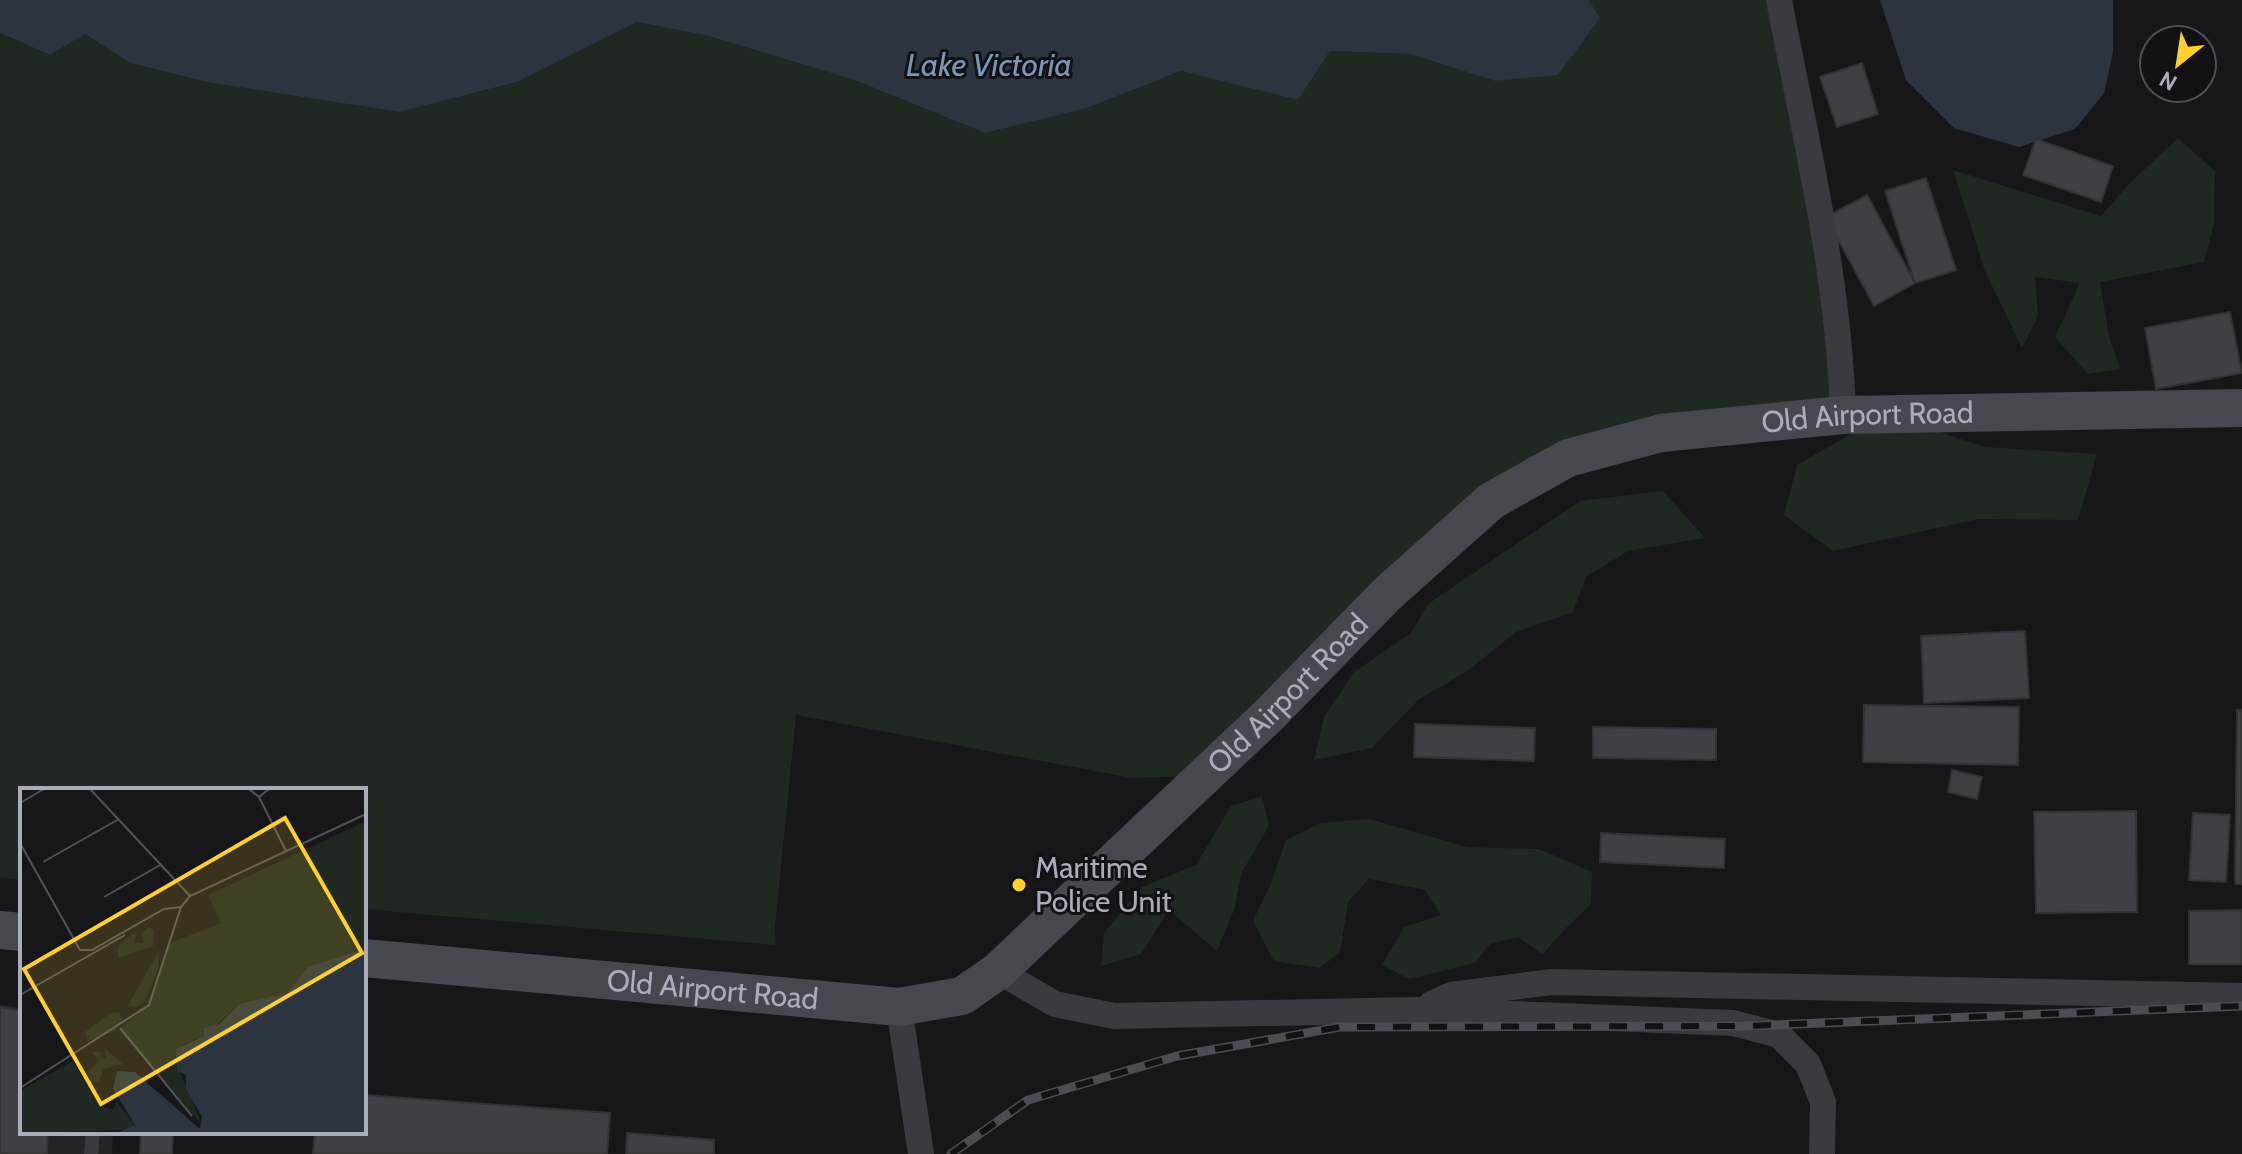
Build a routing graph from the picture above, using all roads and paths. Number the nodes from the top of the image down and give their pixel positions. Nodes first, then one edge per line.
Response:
1 (1779, 0) edge
2 (2242, 408) edge
3 (1843, 415) junction
4 (0, 930) edge
5 (20, 932) edge
6 (366, 958) edge
7 (998, 971) junction
8 (2242, 996) edge
9 (899, 1007) junction
10 (1416, 1010) junction
11 (93, 1134) edge
12 (91, 1154) edge
13 (921, 1154) edge
14 (1822, 1154) edge

1 - 3 street
2 - 3 main road, Old Airport Road
3 - 7 main road, Old Airport Road
4 - 5 main road
6 - 9 main road, Old Airport Road
7 - 9 main road, Old Airport Road
7 - 10 street
8 - 10 street
9 - 13 street
10 - 14 street
11 - 12 lane

